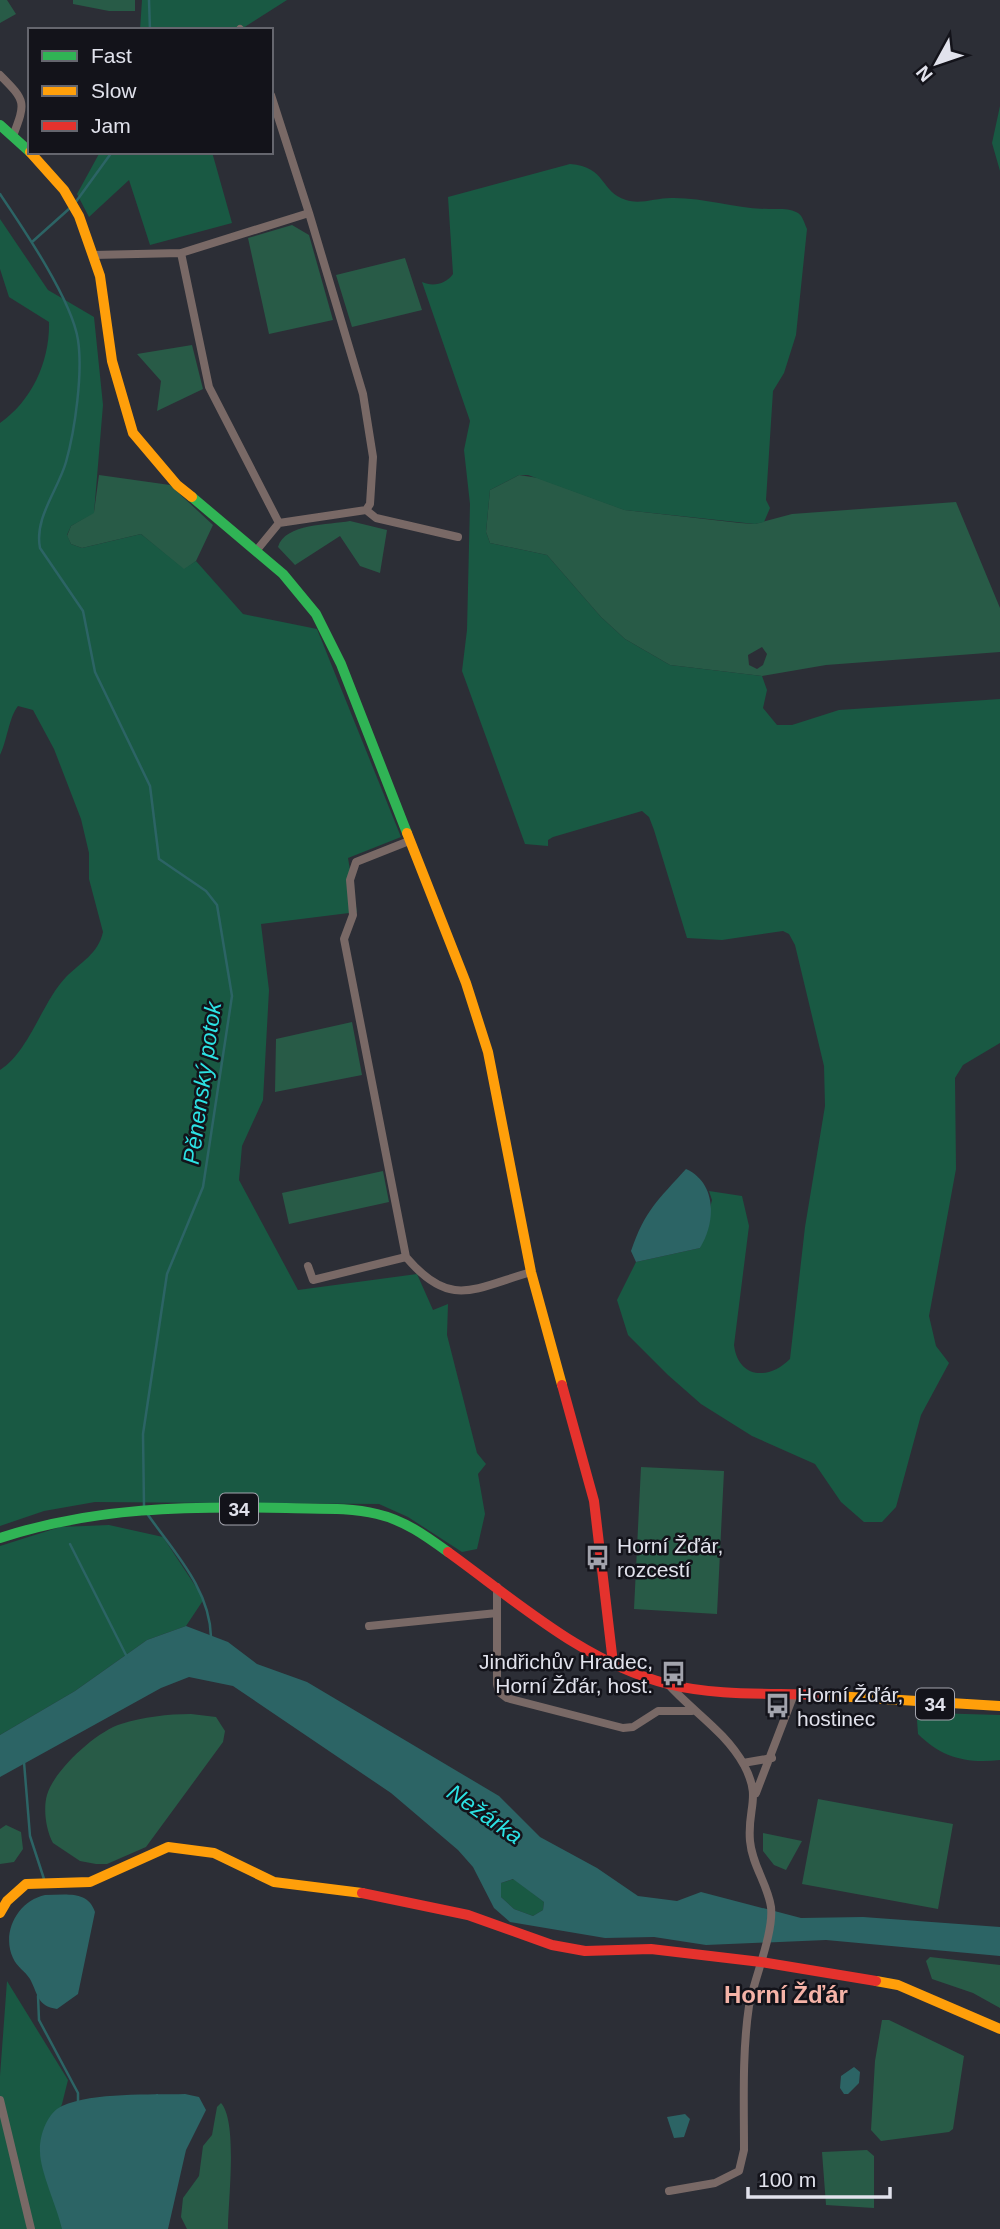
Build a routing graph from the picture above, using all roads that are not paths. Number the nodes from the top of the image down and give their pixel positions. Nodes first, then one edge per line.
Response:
1 (0, 75) edge
2 (273, 102) edge
3 (0, 125) edge
4 (13, 136) junction
5 (28, 150) edge
6 (32, 154) edge
7 (309, 213) junction
8 (181, 253) junction
9 (93, 255) junction
10 (366, 510) junction
11 (279, 523) junction
12 (458, 537) dead end
13 (256, 551) junction
14 (409, 841) junction
15 (406, 1257) junction
16 (308, 1266) dead end
17 (531, 1272) junction
18 (0, 1538) edge
19 (497, 1585) junction
20 (497, 1614) junction
21 (369, 1626) dead end
22 (613, 1663) junction
23 (668, 1684) junction
24 (794, 1694) junction
25 (1000, 1706) edge
26 (692, 1711) junction
27 (772, 1758) junction
28 (743, 1763) junction
29 (755, 1793) junction
30 (0, 1913) edge
31 (762, 1956) junction
32 (1000, 2029) edge
33 (0, 2100) edge
34 (669, 2191) dead end
35 (32, 2229) edge

1 - 4 street
2 - 7 street
3 - 4 street
4 - 5 street
6 - 9 street
7 - 8 street
7 - 10 street
8 - 9 street
8 - 11 street
9 - 13 street
10 - 11 street
10 - 12 street
11 - 13 street
13 - 14 street
14 - 15 street
14 - 17 street
15 - 16 street
15 - 17 street
17 - 22 street
18 - 19 street, 34
19 - 20 street
19 - 22 street, 34
20 - 21 street
20 - 26 street
22 - 23 street, 34
23 - 24 street, 34
23 - 26 street
24 - 25 street, 34
24 - 27 street
26 - 28 street
27 - 28 street
27 - 29 street
28 - 29 street
29 - 31 street
30 - 31 street
31 - 32 street
31 - 34 street
33 - 35 street

